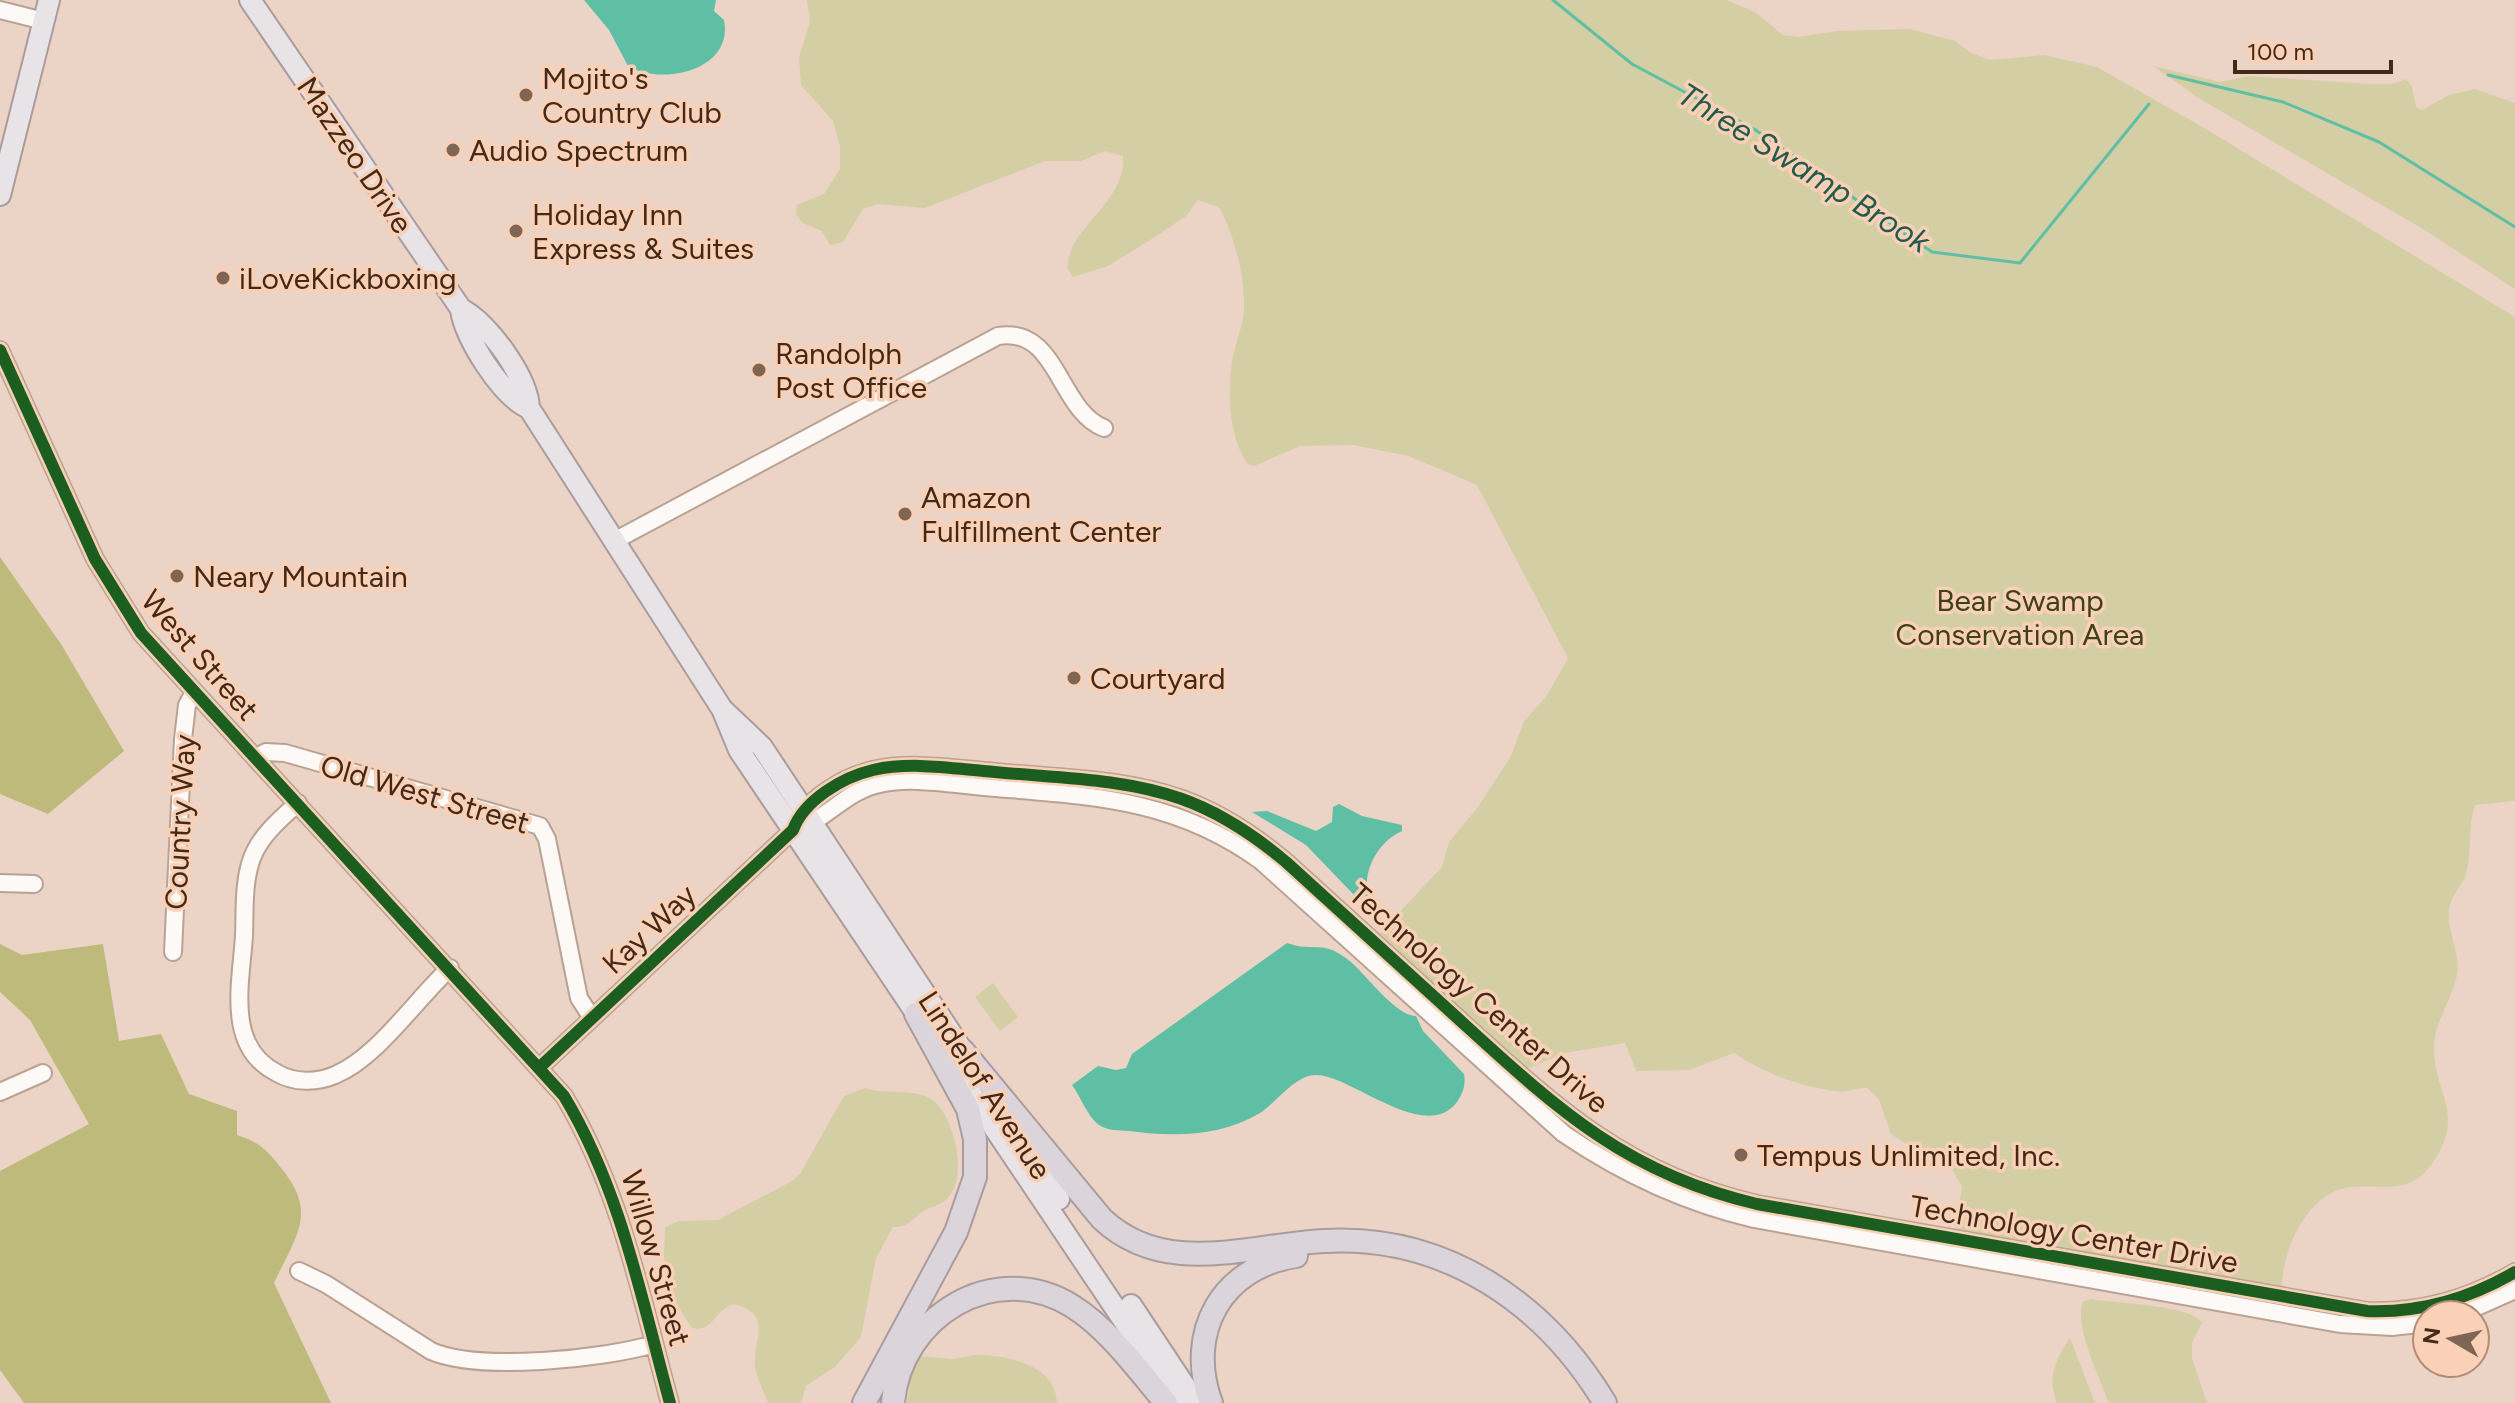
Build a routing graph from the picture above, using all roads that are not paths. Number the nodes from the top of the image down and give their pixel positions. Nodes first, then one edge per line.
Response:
1 (49, 0) edge
2 (250, 0) edge
3 (0, 10) edge
4 (44, 21) junction
5 (6, 141) edge
6 (0, 195) edge
7 (0, 350) edge
8 (1104, 428) dead end
9 (614, 541) junction
10 (193, 694) junction
11 (722, 709) junction
12 (257, 757) junction
13 (775, 768) joint
14 (762, 784) joint
15 (298, 803) junction
16 (803, 821) junction
17 (0, 883) edge
18 (34, 884) dead end
19 (432, 947) joint
20 (173, 952) dead end
21 (450, 968) junction
22 (916, 1014) junction
23 (592, 1018) junction
24 (963, 1051) junction
25 (540, 1067) junction
26 (43, 1073) dead end
27 (2, 1087) edge
28 (299, 1271) dead end
29 (2515, 1272) edge
30 (2515, 1290) edge
31 (2491, 1301) edge
32 (2411, 1325) edge
33 (654, 1344) junction
34 (670, 1403) edge
35 (864, 1403) edge
36 (893, 1403) edge
37 (1166, 1403) edge
38 (1179, 1403) edge
39 (1196, 1403) edge
40 (1211, 1403) edge
41 (1585, 1403) edge
42 (1605, 1403) edge

1 - 4 main road
2 - 9 main road, Mazzeo Drive
3 - 4 street
4 - 5 main road
5 - 6 main road
7 - 10 street, West Street
8 - 9 street
9 - 11 main road, Mazzeo Drive
10 - 12 street, West Street
10 - 20 street, Country Way
11 - 13 main road, Mazzeo Drive
11 - 14 main road, Mazzeo Drive
12 - 15 street, West Street
12 - 23 street, Old West Street
13 - 16 main road, Lindelof Avenue
14 - 16 main road, Lindelof Avenue
15 - 19 street, West Street
15 - 21 street
16 - 22 main road, Lindelof Avenue
16 - 23 street, Kay Way
16 - 24 main road, Lindelof Avenue
16 - 29 street, Technology Center Drive
16 - 32 street, Technology Center Drive
17 - 18 street
19 - 21 street, Willow Street
21 - 25 street, Willow Street
22 - 35 highway
22 - 38 main road, Lindelof Avenue
23 - 25 street, Kay Way
24 - 39 main road, Lindelof Avenue
24 - 42 highway
25 - 33 street, Willow Street
26 - 27 street
28 - 33 street
30 - 31 street
33 - 34 street, Willow Street
36 - 37 highway
40 - 41 highway

